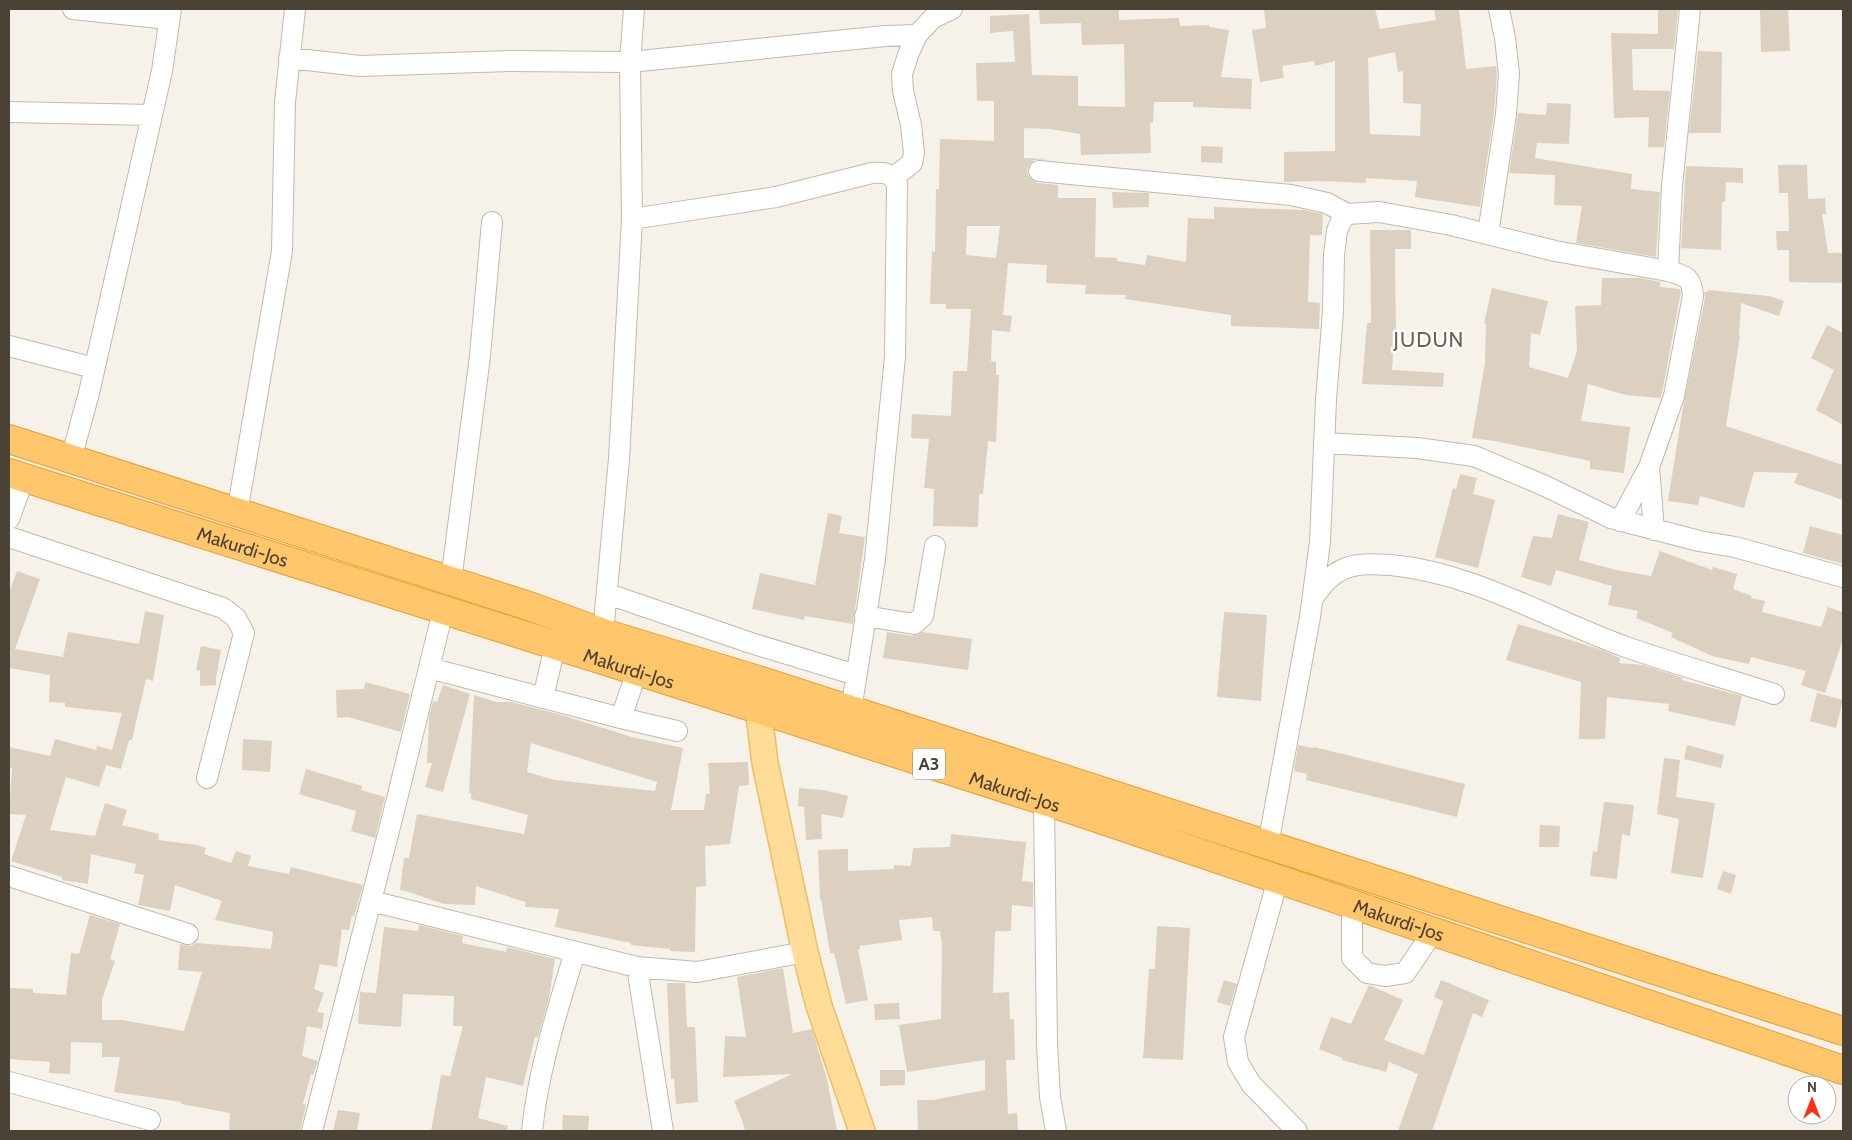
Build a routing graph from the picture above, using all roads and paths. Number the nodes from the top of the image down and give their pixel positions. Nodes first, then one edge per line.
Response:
1 (73, 9) edge
2 (295, 9) edge
3 (634, 9) edge
4 (952, 9) edge
5 (1499, 9) edge
6 (1690, 9) edge
7 (170, 14) edge
8 (916, 35) junction
9 (289, 58) junction
10 (630, 62) junction
11 (9, 112) edge
12 (152, 115) junction
13 (1040, 171) dead end
14 (894, 177) junction
15 (1347, 214) junction
16 (632, 219) junction
17 (492, 222) dead end
18 (1488, 234) junction
19 (1668, 271) junction
20 (9, 346) edge
21 (94, 368) junction
22 (9, 439) edge
23 (1324, 443) junction
24 (72, 458) junction
25 (1649, 467) junction
26 (16, 475) edge
27 (237, 513) junction
28 (9, 519) edge
29 (1620, 521) junction
30 (1654, 530) junction
31 (9, 537) edge
32 (935, 546) dead end
33 (1843, 578) edge
34 (451, 581) junction
35 (608, 594) junction
36 (1313, 598) junction
37 (443, 611) junction
38 (865, 616) junction
39 (603, 633) junction
40 (751, 643) junction
41 (556, 646) junction
42 (429, 668) junction
43 (636, 671) junction
44 (856, 675) junction
45 (755, 679) junction
46 (1774, 694) dead end
47 (543, 698) junction
48 (758, 709) junction
49 (851, 710) junction
50 (621, 718) junction
51 (677, 731) dead end
52 (208, 778) dead end
53 (1044, 801) junction
54 (1268, 844) junction
55 (9, 876) edge
56 (1278, 880) junction
57 (371, 901) junction
58 (1352, 905) junction
59 (1433, 932) junction
60 (188, 934) dead end
61 (575, 952) junction
62 (805, 952) junction
63 (637, 967) junction
64 (1843, 1031) edge
65 (1843, 1070) edge
66 (9, 1082) edge
67 (150, 1120) dead end
68 (312, 1131) edge
69 (532, 1131) edge
70 (664, 1131) edge
71 (862, 1131) edge
72 (1056, 1131) edge
73 (1297, 1131) edge

1 - 7 street
2 - 9 street
3 - 10 street
4 - 8 street
5 - 18 street
6 - 19 street
7 - 12 street
8 - 10 street
8 - 14 street
9 - 10 street
9 - 27 street
10 - 16 street
11 - 12 street
12 - 21 street
13 - 15 street
14 - 16 street
14 - 38 street
15 - 18 street
15 - 23 street
16 - 35 street
17 - 34 street
18 - 19 street
19 - 25 street
20 - 21 street
21 - 24 street
22 - 24 highway, Makurdi-Jos / A3
23 - 29 street
23 - 36 street
24 - 27 highway, Makurdi-Jos / A3
25 - 29 street
25 - 30 street
26 - 28 street
26 - 37 highway, Makurdi-Jos / A3
27 - 34 highway, Makurdi-Jos / A3
29 - 30 street
30 - 33 street
31 - 52 street
32 - 38 street
34 - 39 highway, Makurdi-Jos / A3
35 - 39 street
35 - 40 street
36 - 46 street
36 - 54 street
37 - 41 highway, Makurdi-Jos / A3
37 - 42 street
38 - 44 street
39 - 45 highway, Makurdi-Jos / A3
40 - 44 street
40 - 45 street
41 - 43 highway, Makurdi-Jos / A3
41 - 47 street
42 - 47 street
42 - 57 street
43 - 48 highway, Makurdi-Jos / A3
43 - 50 street
44 - 49 street
45 - 48 main road
45 - 49 highway, Makurdi-Jos / A3
47 - 50 street
48 - 53 highway, Makurdi-Jos / A3
48 - 62 main road
49 - 54 highway, Makurdi-Jos / A3
50 - 51 street
53 - 56 highway, Makurdi-Jos / A3
53 - 72 street
54 - 64 highway, Makurdi-Jos / A3
55 - 60 street
56 - 58 highway, Makurdi-Jos / A3
56 - 73 street
57 - 61 street
57 - 68 street
58 - 59 highway, Makurdi-Jos / A3
58 - 59 street
59 - 65 highway, Makurdi-Jos / A3
61 - 63 street
61 - 69 street
62 - 63 street
62 - 71 main road
63 - 70 street
66 - 67 street

